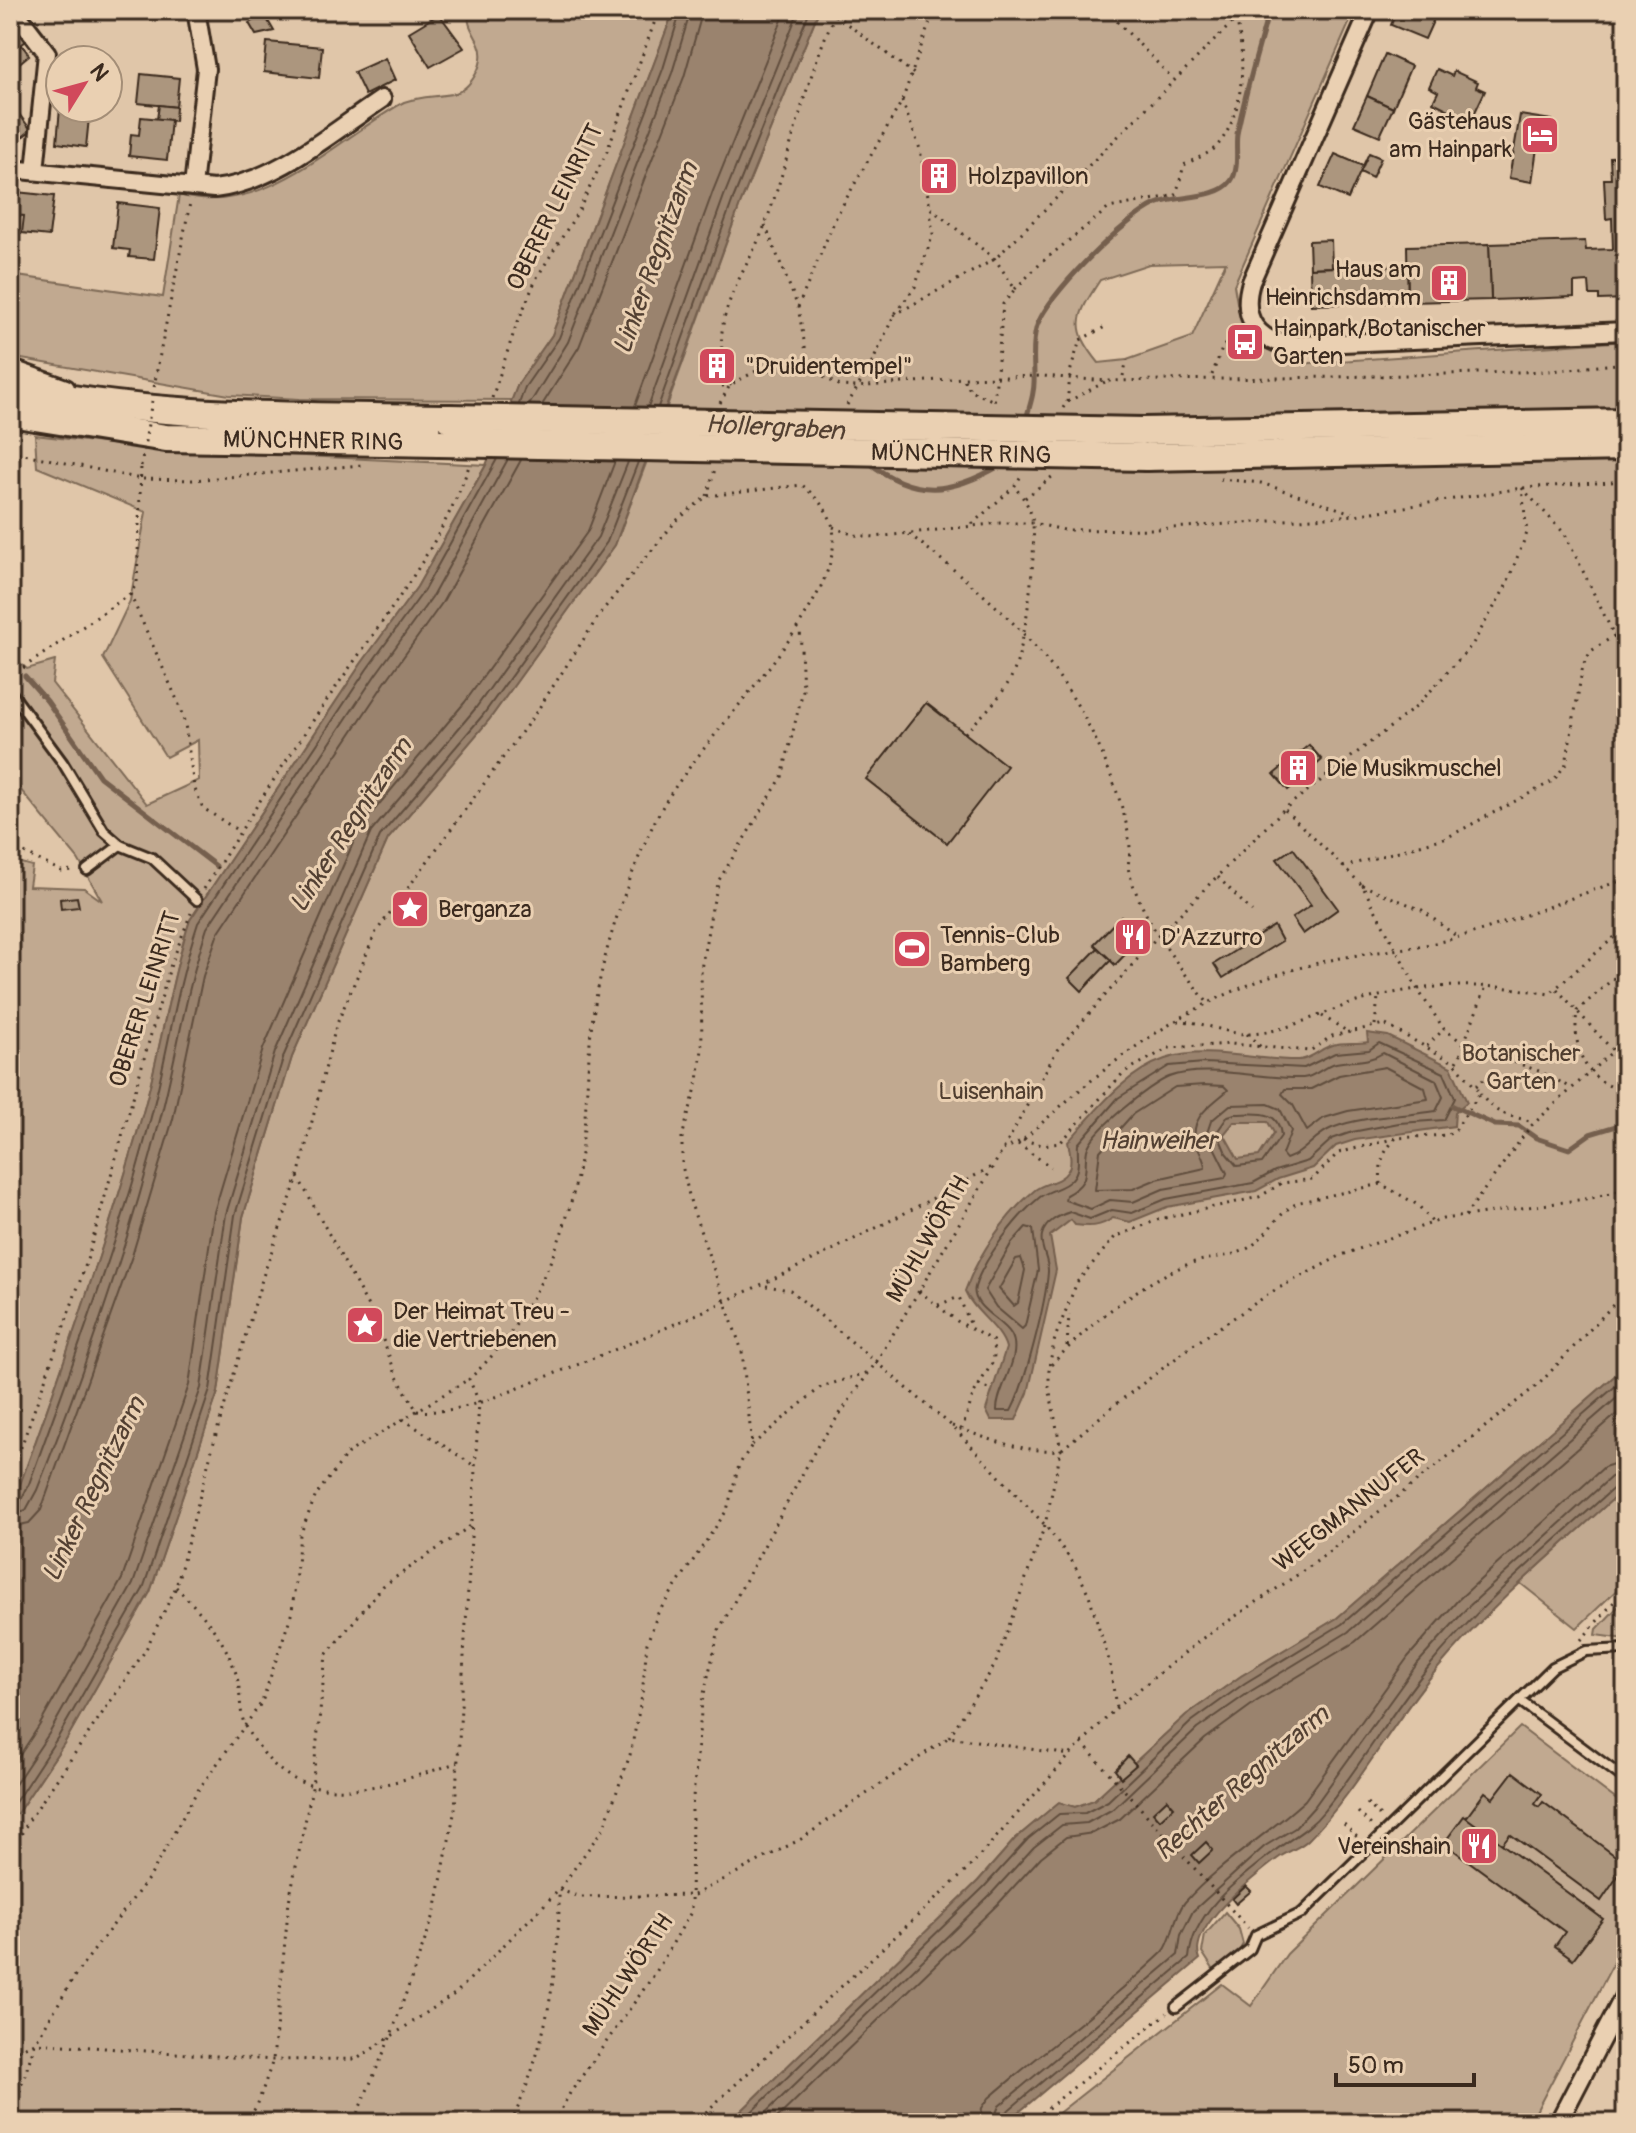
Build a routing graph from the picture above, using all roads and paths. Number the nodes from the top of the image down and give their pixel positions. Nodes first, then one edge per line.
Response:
1 (14, 10) edge
2 (196, 10) edge
3 (659, 10) edge
4 (934, 10) edge
5 (1106, 10) edge
6 (1240, 10) edge
7 (1370, 10) edge
8 (836, 12) edge
9 (1236, 19) junction
10 (914, 74) junction
11 (1173, 80) junction
12 (382, 99) dead end
13 (902, 101) junction
14 (10, 169) edge
15 (35, 171) junction
16 (193, 187) junction
17 (930, 208) junction
18 (765, 225) junction
19 (995, 259) junction
20 (1015, 289) junction
21 (798, 307) junction
22 (894, 315) junction
23 (1254, 326) junction
24 (1105, 327) dead end
25 (515, 329) dead end
26 (1626, 331) edge
27 (722, 351) junction
28 (1127, 360) dead end
29 (1626, 363) edge
30 (10, 368) edge
31 (809, 369) junction
32 (995, 377) junction
33 (1212, 377) junction
34 (962, 378) junction
35 (1123, 378) junction
36 (1070, 379) junction
37 (730, 385) junction
38 (10, 387) edge
39 (856, 387) junction
40 (1067, 402) dead end
41 (112, 405) junction
42 (718, 408) dead end
43 (10, 413) edge
44 (42, 420) junction
45 (10, 422) edge
46 (1626, 422) edge
47 (1144, 444) junction
48 (1626, 447) edge
49 (10, 451) edge
50 (717, 460) dead end
51 (366, 465) dead end
52 (1058, 471) dead end
53 (141, 479) junction
54 (1218, 479) dead end
55 (1626, 481) edge
56 (1014, 487) dead end
57 (1522, 488) junction
58 (459, 495) dead end
59 (707, 496) junction
60 (1025, 498) dead end
61 (1355, 515) junction
62 (1033, 523) junction
63 (971, 526) junction
64 (833, 527) junction
65 (909, 534) junction
66 (130, 594) junction
67 (800, 627) junction
68 (1626, 628) edge
69 (1025, 633) junction
70 (1614, 636) junction
71 (1626, 660) edge
72 (10, 677) edge
73 (10, 691) edge
74 (965, 733) dead end
75 (1284, 809) junction
76 (240, 832) junction
77 (120, 845) junction
78 (10, 846) edge
79 (1343, 867) junction
80 (87, 870) joint
81 (1217, 876) junction
82 (1626, 879) edge
83 (1362, 885) junction
84 (197, 900) junction
85 (1252, 912) dead end
86 (1626, 927) edge
87 (1157, 937) junction
88 (1458, 938) junction
89 (1397, 950) junction
90 (1626, 967) edge
91 (1487, 984) junction
92 (1557, 989) junction
93 (1418, 990) junction
94 (1378, 997) junction
95 (1207, 1002) junction
96 (1577, 1011) junction
97 (1320, 1015) junction
98 (1178, 1021) junction
99 (1375, 1026) junction
100 (1444, 1029) junction
101 (1350, 1033) junction
102 (1246, 1034) junction
103 (1626, 1039) edge
104 (1465, 1044) junction
105 (1426, 1047) junction
106 (1262, 1048) junction
107 (1613, 1051) junction
108 (1455, 1063) junction
109 (1626, 1065) edge
110 (1590, 1072) junction
111 (1483, 1080) dead end
112 (1476, 1086) junction
113 (1572, 1088) junction
114 (1626, 1091) edge
115 (1480, 1093) junction
116 (1534, 1123) junction
117 (1396, 1138) junction
118 (1023, 1140) junction
119 (1017, 1144) junction
120 (1003, 1150) junction
121 (992, 1167) junction
122 (1051, 1167) dead end
123 (298, 1177) junction
124 (1381, 1184) junction
125 (1626, 1189) edge
126 (1465, 1216) junction
127 (1432, 1222) junction
128 (763, 1285) junction
129 (919, 1291) junction
130 (1626, 1291) edge
131 (724, 1302) junction
132 (938, 1305) junction
133 (1069, 1310) junction
134 (973, 1329) junction
135 (1067, 1348) junction
136 (877, 1361) junction
137 (1049, 1367) junction
138 (870, 1372) junction
139 (469, 1379) junction
140 (978, 1385) junction
141 (991, 1390) dead end
142 (479, 1402) junction
143 (417, 1411) junction
144 (403, 1419) junction
145 (952, 1426) junction
146 (962, 1429) junction
147 (752, 1445) junction
148 (1061, 1450) junction
149 (473, 1465) junction
150 (10, 1478) edge
151 (472, 1525) junction
152 (1045, 1525) junction
153 (176, 1587) junction
154 (1626, 1588) edge
155 (1626, 1649) edge
156 (1566, 1658) junction
157 (1520, 1701) junction
158 (1116, 1708) junction
159 (245, 1726) junction
160 (949, 1737) junction
161 (1082, 1743) junction
162 (1070, 1755) junction
163 (459, 1762) junction
164 (1626, 1780) edge
165 (312, 1788) junction
166 (1367, 1803) dead end
167 (1358, 1812) dead end
168 (1344, 1824) dead end
169 (1391, 1827) junction
170 (1382, 1836) junction
171 (1368, 1849) junction
172 (10, 1855) edge
173 (559, 1890) junction
174 (694, 1895) junction
175 (1256, 1935) junction
176 (1626, 1992) edge
177 (1176, 2007) joint
178 (390, 2038) junction
179 (35, 2043) junction
180 (10, 2053) edge
181 (273, 2060) junction
182 (10, 2122) edge
183 (244, 2123) edge
184 (353, 2123) edge
185 (511, 2123) edge
186 (554, 2123) edge
187 (694, 2123) edge
188 (1029, 2123) edge
189 (1558, 2123) edge

1 - 15 street
2 - 16 street
3 - 25 path, OBERER LEINRITT
4 - 10 path
5 - 11 path
6 - 9 path
7 - 23 street
8 - 10 path
8 - 18 path
9 - 11 path
9 - 20 path
10 - 13 path
11 - 19 path
12 - 16 street
13 - 17 path
13 - 21 path
14 - 15 street
15 - 16 street
16 - 53 path, bridge
17 - 19 path
17 - 22 path
18 - 21 path
18 - 27 path
19 - 20 path
19 - 22 path
20 - 32 path
21 - 31 path
22 - 39 path
23 - 26 street
23 - 33 path
24 - 36 path
27 - 37 path
27 - 37 path
28 - 35 path
29 - 33 path
30 - 41 street
31 - 37 path
31 - 39 path
32 - 34 path
32 - 34 path
32 - 36 path
33 - 35 path
34 - 39 path
35 - 36 path
36 - 40 path
37 - 42 path
38 - 41 main road, MÜNCHNER RING
41 - 47 main road, MÜNCHNER RING, bridge
43 - 44 main road, MÜNCHNER RING
44 - 45 street
44 - 47 main road, MÜNCHNER RING, bridge
46 - 47 main road, MÜNCHNER RING
47 - 48 main road, MÜNCHNER RING
49 - 53 path
50 - 59 path
51 - 53 path
52 - 60 path
53 - 66 path
54 - 61 path
55 - 57 path
56 - 63 path
57 - 61 path
57 - 70 path
57 - 75 path, MÜHLWÖRTH
58 - 76 path, OBERER LEINRITT
59 - 64 path
59 - 123 path
61 - 62 path
62 - 63 path
62 - 69 path
63 - 65 path
64 - 65 path
64 - 67 path
65 - 69 path
66 - 72 path
66 - 76 path
67 - 131 path
67 - 139 path
68 - 70 path
69 - 74 path
69 - 87 path
70 - 71 path
70 - 79 path
73 - 77 lane
75 - 79 path
75 - 81 path, MÜHLWÖRTH
76 - 84 path, OBERER LEINRITT
77 - 80 lane
77 - 84 lane
78 - 80 path
79 - 83 path
81 - 85 path
81 - 87 path, MÜHLWÖRTH
82 - 88 path
83 - 88 path
83 - 89 path
84 - 150 path, OBERER LEINRITT
86 - 92 path
87 - 95 path
87 - 120 path, MÜHLWÖRTH
88 - 89 path
89 - 93 path
89 - 95 path
90 - 96 path
91 - 92 path
91 - 93 path
91 - 104 path
92 - 96 path
93 - 94 path
93 - 100 path
94 - 97 path
94 - 99 path
95 - 98 path
96 - 107 path
96 - 110 path
97 - 101 path
97 - 102 path
98 - 102 path
98 - 118 path
99 - 101 path
99 - 105 path
100 - 104 path
100 - 105 path
101 - 106 path
102 - 106 path
103 - 107 path
104 - 108 path
104 - 113 path
105 - 108 path
106 - 118 path
107 - 109 path
107 - 110 path
108 - 112 path
110 - 113 path
110 - 114 path
111 - 112 path
112 - 115 path
113 - 116 path
115 - 116 path
115 - 117 path
116 - 126 path
117 - 124 path
117 - 133 path
118 - 119 path
119 - 120 path
119 - 122 path
120 - 121 path, MÜHLWÖRTH
121 - 128 path
121 - 129 path, MÜHLWÖRTH
123 - 143 path
123 - 153 path
124 - 127 path
124 - 135 path
125 - 126 path
126 - 127 path
127 - 148 path
128 - 131 path
128 - 136 path
129 - 132 path
129 - 136 path, MÜHLWÖRTH
130 - 158 path, WEEGMANNUFER
131 - 142 path
131 - 147 path
132 - 134 path
132 - 134 path
133 - 135 path
133 - 137 path
134 - 140 path
135 - 137 path
136 - 138 path, MÜHLWÖRTH
136 - 145 path
137 - 148 path
138 - 147 path
138 - 174 path, MÜHLWÖRTH
139 - 142 path
139 - 143 path
140 - 141 path
140 - 146 path
142 - 143 path
142 - 149 path
143 - 144 path
144 - 149 path
144 - 159 path
145 - 146 path
145 - 152 path
146 - 148 path
147 - 173 path
148 - 152 path
149 - 151 path
151 - 163 path
151 - 165 path
152 - 158 path
152 - 160 path
153 - 159 path
153 - 172 path
154 - 156 path
155 - 156 lane
156 - 157 lane
157 - 164 lane
157 - 169 lane
158 - 161 path, WEEGMANNUFER
159 - 165 path
159 - 179 path
160 - 162 path
160 - 174 path
161 - 162 path, WEEGMANNUFER
161 - 175 path
162 - 187 path, WEEGMANNUFER
163 - 165 path
163 - 178 path
165 - 181 path
166 - 169 path
167 - 170 path
168 - 171 path
169 - 170 lane
170 - 171 lane
171 - 175 lane
173 - 174 path
173 - 178 path
173 - 185 path
174 - 186 path, MÜHLWÖRTH
175 - 177 lane
176 - 189 street
177 - 188 path
178 - 181 path
178 - 184 path
179 - 180 path
179 - 181 path
179 - 182 path
181 - 183 path

